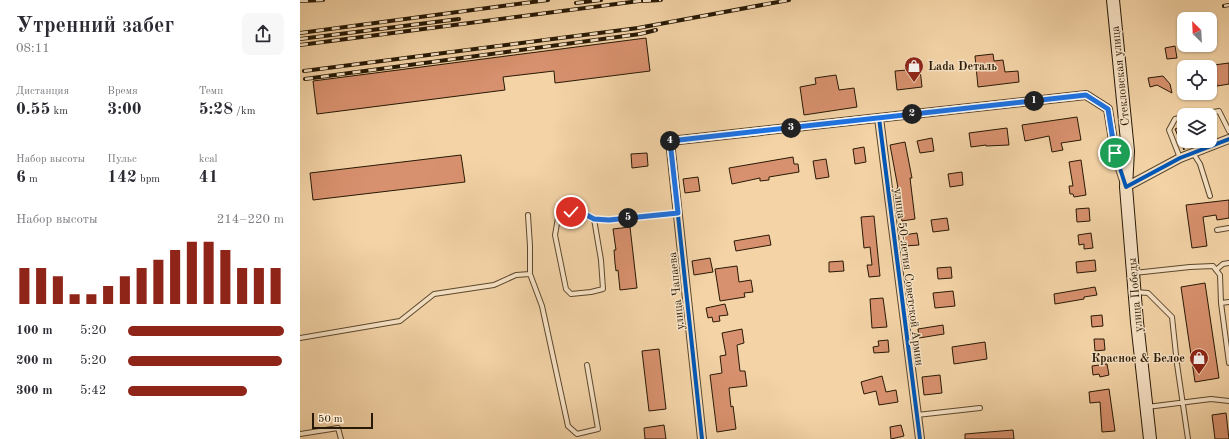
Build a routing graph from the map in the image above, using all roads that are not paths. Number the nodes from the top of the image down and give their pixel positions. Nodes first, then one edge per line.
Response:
1 (1113, 0) edge
2 (1217, 111) edge
3 (879, 118) junction
4 (1177, 119) edge
5 (1229, 131) edge
6 (1229, 139) edge
7 (1128, 152) joint
8 (1192, 153) junction
9 (1180, 158) junction
10 (1126, 187) junction
11 (1210, 196) dead end
12 (678, 213) junction
13 (528, 215) dead end
14 (594, 219) junction
15 (1229, 228) edge
16 (1217, 230) dead end
17 (1229, 263) edge
18 (1216, 270) junction
19 (1133, 273) junction
20 (530, 274) junction
21 (1135, 292) junction
22 (1229, 302) edge
23 (1221, 304) junction
24 (300, 338) edge
25 (1229, 363) edge
26 (587, 365) dead end
27 (1229, 402) edge
28 (1183, 403) junction
29 (1147, 407) junction
30 (980, 408) dead end
31 (917, 416) junction
32 (300, 434) edge
33 (341, 439) edge
34 (702, 439) edge
35 (920, 439) edge
36 (1150, 439) edge
37 (1188, 439) edge

1 - 7 street, Стекловская улица
2 - 5 lane
3 - 10 street
3 - 12 street, улица Чапаева
3 - 31 street, улица 50-летия Советской Армии
4 - 9 lane
6 - 8 street
7 - 10 street, улица Победы
8 - 9 street
8 - 11 lane
9 - 10 street
10 - 19 street, улица Победы
12 - 14 lane
12 - 34 street, улица Чапаева
13 - 20 lane
14 - 14 lane
15 - 16 lane
17 - 18 lane
18 - 19 lane
18 - 23 lane
19 - 21 street, улица Победы
20 - 24 lane
20 - 26 lane
21 - 28 lane
21 - 29 street, улица Победы
22 - 23 lane
23 - 25 lane
27 - 28 lane
28 - 29 lane
28 - 37 lane
29 - 36 street, улица Победы
30 - 31 lane
31 - 35 street, улица 50-летия Советской Армии
32 - 33 lane

